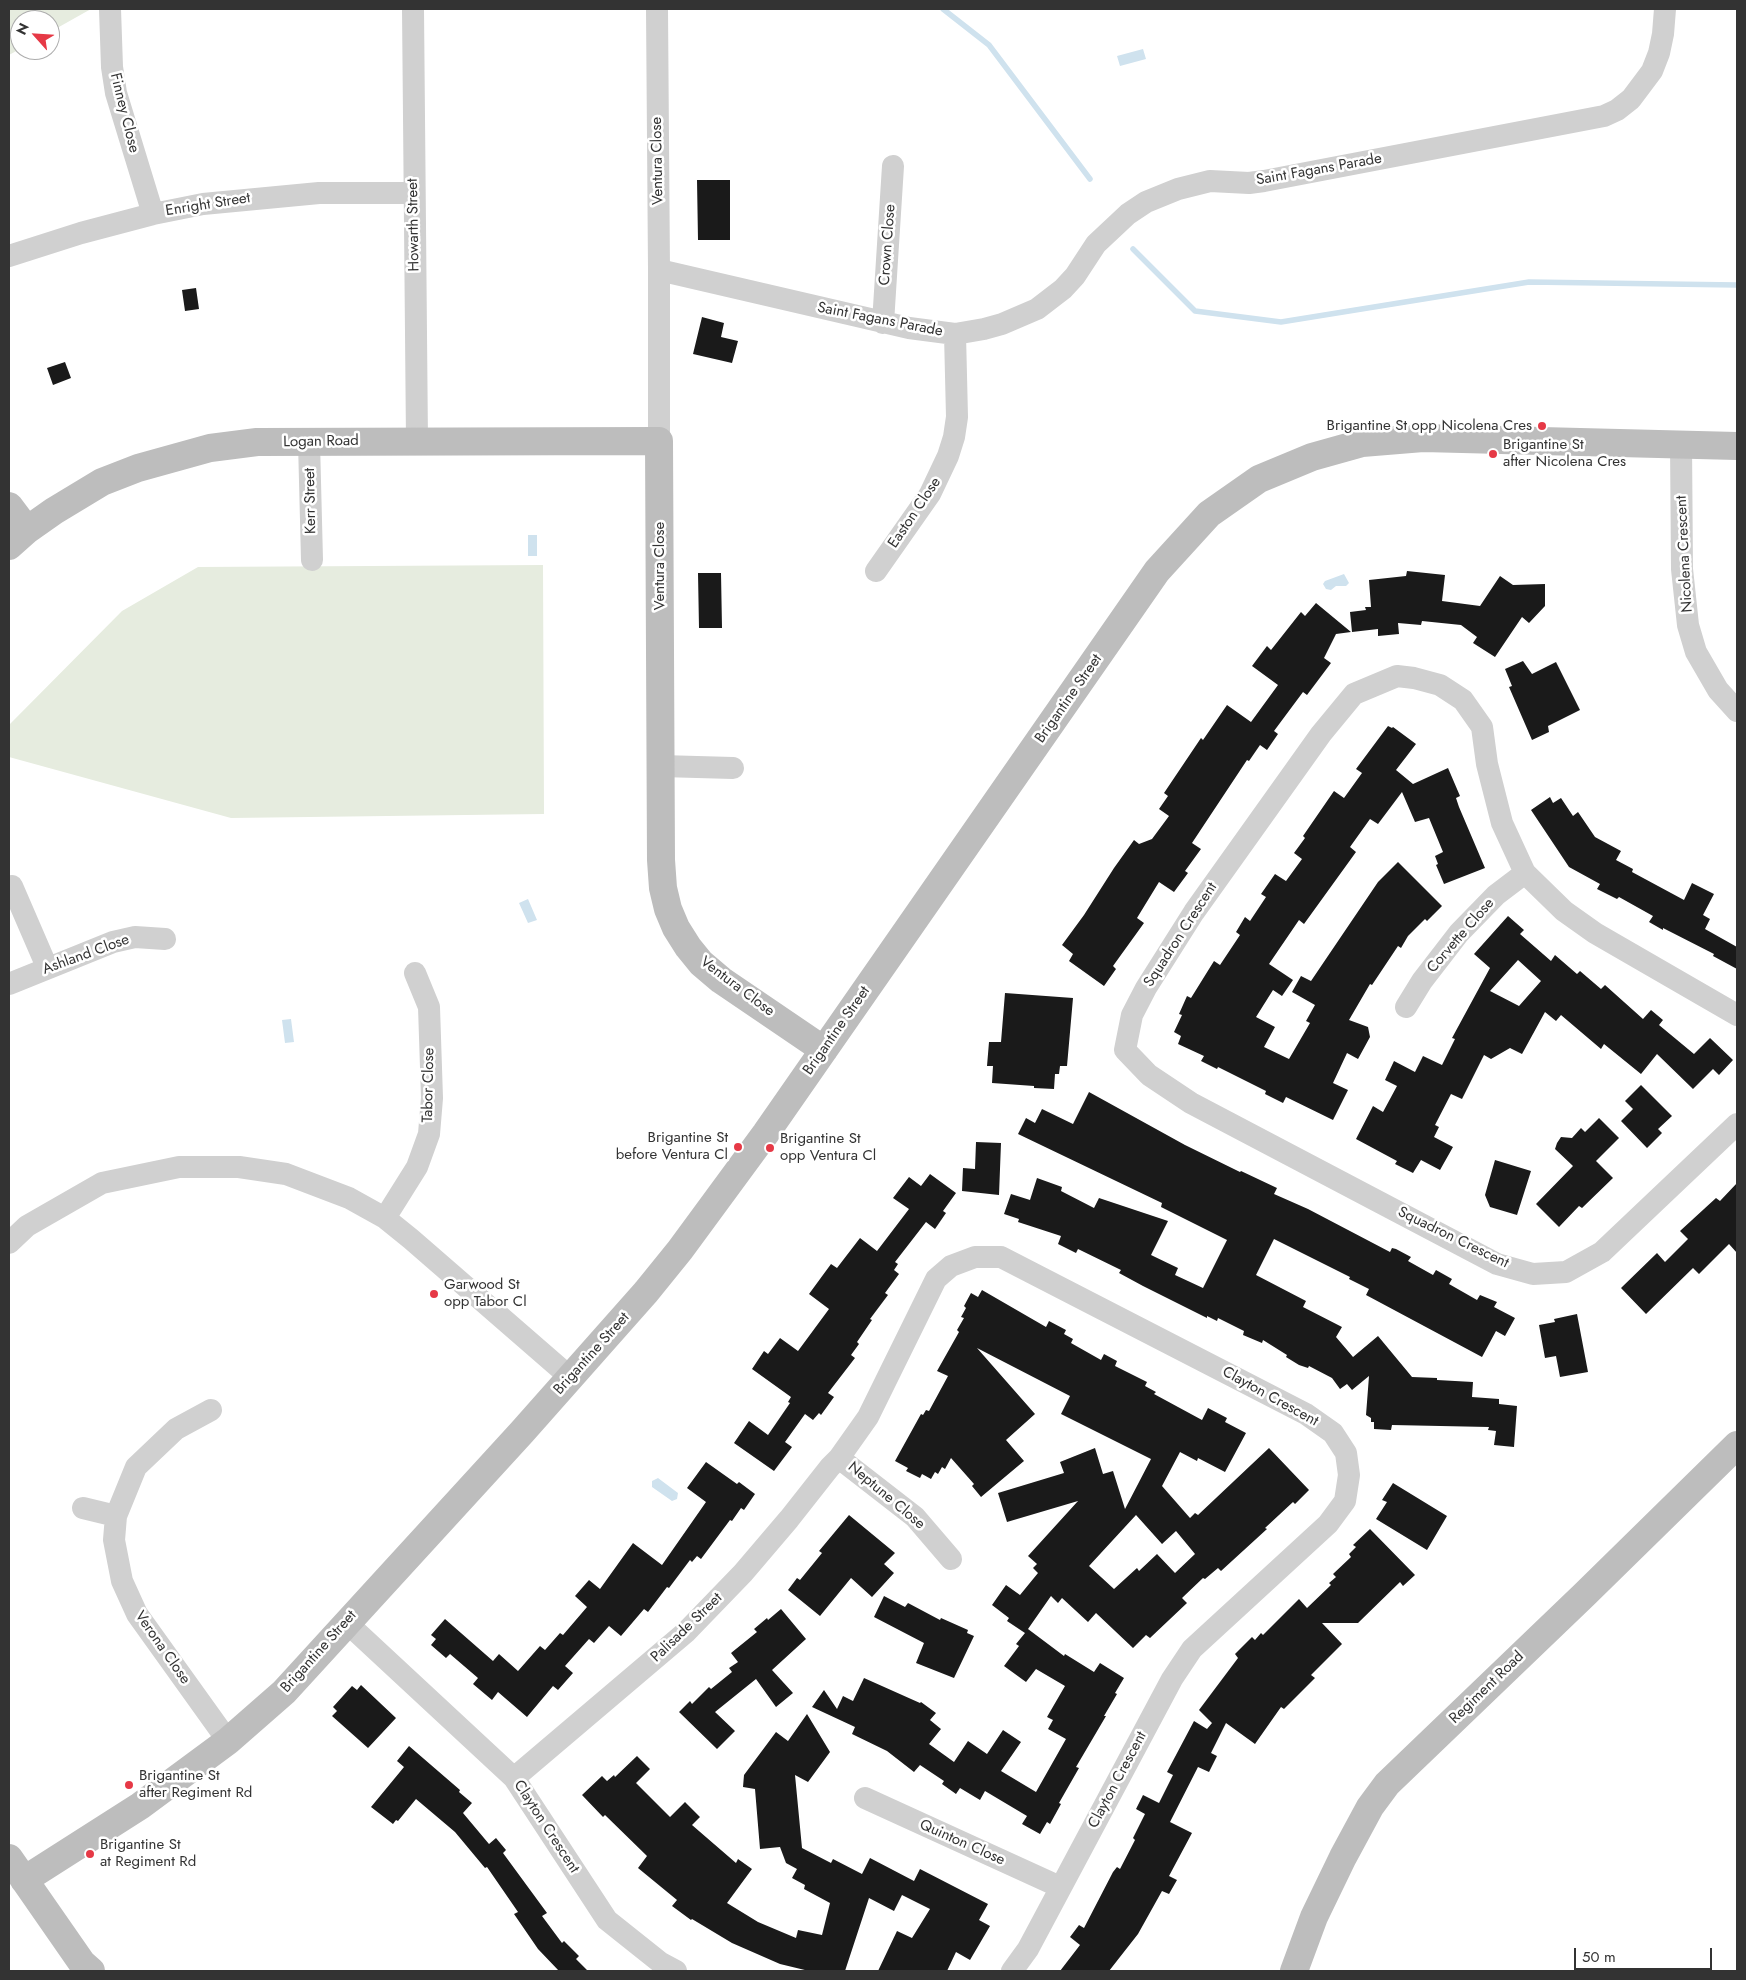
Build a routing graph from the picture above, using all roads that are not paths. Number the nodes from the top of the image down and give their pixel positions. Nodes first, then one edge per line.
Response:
1 (110, 9) edge
2 (413, 9) edge
3 (657, 9) edge
4 (1665, 9) edge
5 (893, 166) dead end
6 (414, 193) junction
7 (152, 214) junction
8 (9, 256) edge
9 (660, 270) junction
10 (883, 323) junction
11 (955, 334) junction
12 (416, 441) junction
13 (659, 441) junction
14 (309, 442) junction
15 (1681, 443) junction
16 (1737, 446) edge
17 (9, 506) edge
18 (18, 538) edge
19 (312, 560) dead end
20 (876, 571) dead end
21 (1737, 711) edge
22 (661, 766) junction
23 (733, 768) dead end
24 (1525, 873) junction
25 (12, 886) dead end
26 (165, 939) dead end
27 (47, 967) junction
28 (415, 973) dead end
29 (9, 984) edge
30 (1406, 1007) dead end
31 (1737, 1015) edge
32 (824, 1050) junction
33 (1737, 1124) edge
34 (384, 1218) junction
35 (9, 1243) edge
36 (571, 1378) junction
37 (211, 1410) dead end
38 (1737, 1445) edge
39 (839, 1458) junction
40 (83, 1508) dead end
41 (116, 1516) junction
42 (951, 1559) dead end
43 (346, 1622) junction
44 (228, 1740) junction
45 (514, 1778) junction
46 (865, 1798) dead end
47 (9, 1858) edge
48 (24, 1880) junction
49 (1060, 1887) junction
50 (91, 1971) edge
51 (676, 1971) edge
52 (1012, 1971) edge
53 (1294, 1971) edge

1 - 7 street, Finney Close
2 - 6 street, Howarth Street
3 - 9 street, Ventura Close
4 - 11 street, Saint Fagans Parade
5 - 10 street, Crown Close
6 - 7 street, Enright Street
6 - 12 street, Howarth Street
7 - 8 street, Enright Street
9 - 10 street, Saint Fagans Parade
9 - 13 street, Ventura Close
10 - 11 street, Saint Fagans Parade
11 - 20 street, Easton Close
12 - 13 street, Logan Road
12 - 14 street, Logan Road
13 - 22 street, Ventura Close
14 - 18 street, Logan Road
14 - 19 street, Kerr Street
15 - 16 street, Brigantine Street
15 - 21 street, Nicolena Crescent
15 - 32 street, Brigantine Street
17 - 18 street
22 - 23 street
22 - 32 street, Ventura Close
24 - 30 street, Corvette Close
24 - 31 street, Squadron Crescent
24 - 33 street, Squadron Crescent
25 - 27 street
26 - 27 street, Ashland Close
27 - 29 street, Ashland Close
28 - 34 street, Tabor Close
32 - 36 street, Brigantine Street
34 - 35 street
34 - 36 street
36 - 43 street, Brigantine Street
37 - 41 street, Verona Close
38 - 53 street, Regiment Road
39 - 42 street, Neptune Close
39 - 45 street, Palisade Street
39 - 49 street, Clayton Crescent
40 - 41 street
41 - 44 street, Verona Close
43 - 44 street, Brigantine Street
43 - 45 street, Clayton Crescent
44 - 48 street, Brigantine Street
45 - 51 street, Clayton Crescent
46 - 49 street, Quinton Close
47 - 48 street
48 - 50 street
49 - 52 street, Clayton Crescent

